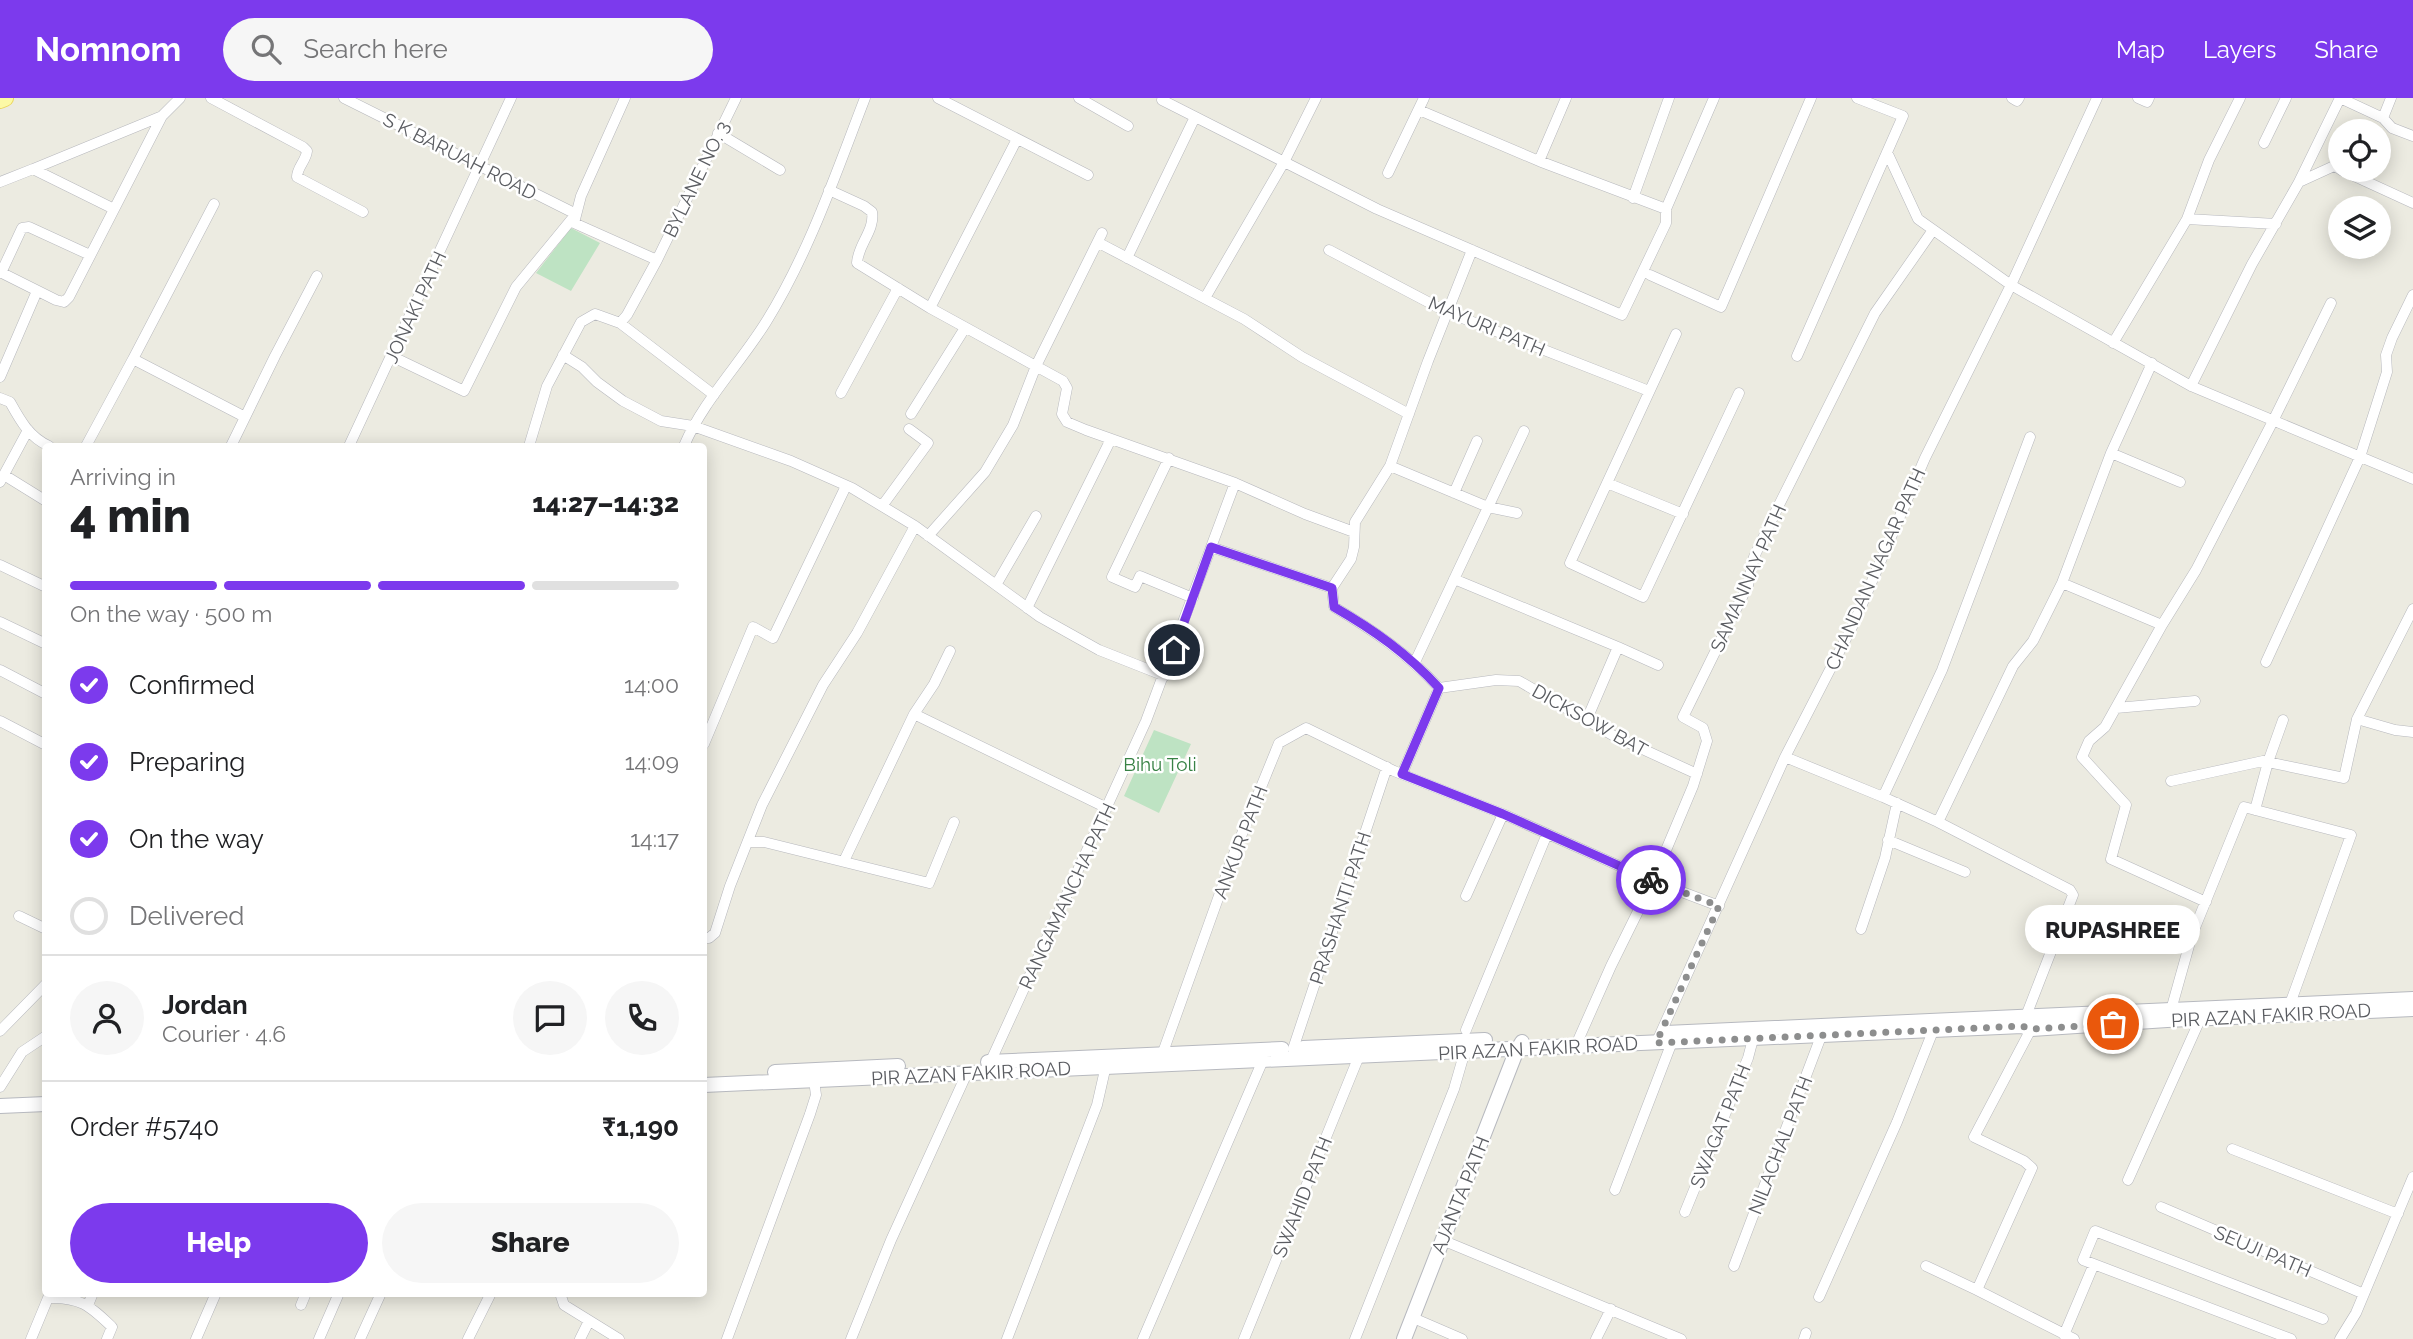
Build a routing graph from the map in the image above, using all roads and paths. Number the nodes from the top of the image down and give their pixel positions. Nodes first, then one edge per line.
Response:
1 (180, 98) edge
2 (211, 98) edge
3 (344, 98) edge
4 (511, 98) edge
5 (625, 98) edge
6 (736, 98) edge
7 (865, 98) edge
8 (938, 98) edge
9 (1079, 98) edge
10 (1316, 98) edge
11 (1424, 98) edge
12 (1566, 98) edge
13 (1669, 98) edge
14 (1714, 98) edge
15 (1811, 98) edge
16 (1857, 98) edge
17 (2012, 98) edge
18 (2019, 98) edge
19 (2097, 98) edge
20 (2138, 98) edge
21 (2149, 98) edge
22 (2240, 98) edge
23 (2286, 98) edge
24 (2340, 98) edge
25 (2391, 98) edge
26 (1162, 100) dead end
27 (1419, 110) junction
28 (162, 117) junction
29 (1195, 117) junction
30 (2383, 118) junction
31 (1128, 126) dead end
32 (718, 133) junction
33 (2413, 136) edge
34 (1017, 139) junction
35 (2264, 143) dead end
36 (1887, 152) junction
37 (1539, 161) junction
38 (1283, 162) junction
39 (481, 167) junction
40 (33, 169) junction
41 (2328, 169) edge
42 (780, 170) dead end
43 (1388, 173) dead end
44 (1088, 175) dead end
45 (0, 182) edge
46 (2299, 182) junction
47 (2368, 182) edge
48 (829, 190) junction
49 (1633, 198) junction
50 (2413, 203) edge
51 (214, 204) dead end
52 (114, 209) junction
53 (1666, 209) junction
54 (363, 212) dead end
55 (576, 214) junction
56 (2187, 219) junction
57 (2276, 224) junction
58 (1933, 230) junction
59 (1329, 250) dead end
60 (1472, 250) junction
61 (90, 255) junction
62 (1127, 258) junction
63 (657, 260) junction
64 (1, 273) edge
65 (1650, 275) dead end
66 (317, 276) dead end
67 (2011, 285) junction
68 (898, 288) junction
69 (37, 292) junction
70 (2413, 295) edge
71 (1205, 298) junction
72 (2331, 303) dead end
73 (930, 308) junction
74 (1447, 312) junction
75 (620, 323) junction
76 (965, 328) junction
77 (1675, 334) dead end
78 (2113, 343) junction
79 (563, 355) junction
80 (391, 356) junction
81 (1797, 356) dead end
82 (133, 359) junction
83 (2152, 363) junction
84 (1036, 366) junction
85 (0, 377) edge
86 (2191, 386) junction
87 (1649, 391) junction
88 (841, 393) dead end
89 (1739, 393) dead end
90 (714, 395) junction
91 (0, 398) edge
92 (911, 414) dead end
93 (1409, 414) junction
94 (246, 417) junction
95 (2273, 421) junction
96 (692, 426) junction
97 (909, 429) dead end
98 (28, 430) junction
99 (1524, 431) dead end
100 (2029, 437) dead end
101 (1111, 439) junction
102 (1477, 441) dead end
103 (42, 443) edge
104 (88, 443) edge
105 (233, 443) edge
106 (350, 443) edge
107 (531, 443) edge
108 (685, 443) edge
109 (2111, 453) junction
110 (2360, 457) junction
111 (1169, 458) junction
112 (1390, 466) junction
113 (2, 479) edge
114 (2413, 479) edge
115 (2180, 482) dead end
116 (1235, 483) junction
117 (1607, 483) junction
118 (846, 486) junction
119 (1454, 493) junction
120 (42, 499) edge
121 (882, 506) junction
122 (1488, 507) junction
123 (1517, 513) dead end
124 (1683, 514) junction
125 (1037, 516) dead end
126 (915, 526) junction
127 (1354, 532) junction
128 (928, 536) junction
129 (1211, 547) junction
130 (0, 565) edge
131 (1454, 579) junction
132 (2062, 583) junction
133 (42, 585) edge
134 (996, 585) junction
135 (1332, 588) junction
136 (1193, 598) junction
137 (1027, 608) junction
138 (2413, 609) edge
139 (0, 622) edge
140 (2162, 625) junction
141 (42, 642) edge
142 (1618, 647) junction
143 (950, 651) dead end
144 (1415, 662) junction
145 (2266, 662) dead end
146 (1658, 665) dead end
147 (0, 670) edge
148 (1165, 676) junction
149 (1439, 688) junction
150 (42, 692) edge
151 (2195, 701) dead end
152 (2116, 708) junction
153 (914, 714) junction
154 (1587, 719) junction
155 (2357, 719) junction
156 (2283, 720) dead end
157 (0, 721) edge
158 (2413, 732) edge
159 (707, 737) edge
160 (42, 743) edge
161 (1785, 757) junction
162 (2268, 762) junction
163 (1387, 767) junction
164 (1402, 774) junction
165 (1697, 774) junction
166 (2171, 781) dead end
167 (1883, 797) junction
168 (1897, 803) junction
169 (1107, 808) junction
170 (2255, 810) junction
171 (1503, 814) junction
172 (954, 822) dead end
173 (1938, 822) junction
174 (1547, 834) junction
175 (1888, 840) junction
176 (748, 842) junction
177 (844, 861) junction
178 (1965, 872) dead end
179 (1654, 881) junction
180 (1466, 896) dead end
181 (2206, 902) junction
182 (1719, 906) junction
183 (19, 915) dead end
184 (42, 927) edge
185 (1861, 929) dead end
186 (707, 938) edge
187 (42, 988) edge
188 (2413, 999) edge
189 (2290, 1004) junction
190 (2413, 1009) edge
191 (2171, 1015) junction
192 (2029, 1023) junction
193 (2198, 1024) dead end
194 (1933, 1025) junction
195 (1466, 1030) dead end
196 (1824, 1030) junction
197 (0, 1031) edge
198 (42, 1039) edge
199 (1663, 1039) junction
200 (1753, 1039) junction
201 (1578, 1041) junction
202 (1520, 1046) junction
203 (1293, 1049) junction
204 (1465, 1051) junction
205 (1162, 1055) junction
206 (1359, 1056) junction
207 (1263, 1060) junction
208 (1107, 1062) junction
209 (988, 1067) junction
210 (967, 1073) junction
211 (707, 1075) edge
212 (814, 1080) junction
213 (2, 1081) edge
214 (707, 1085) edge
215 (42, 1104) edge
216 (0, 1106) edge
217 (42, 1114) edge
218 (0, 1116) edge
219 (2232, 1149) dead end
220 (2413, 1177) edge
221 (2128, 1180) dead end
222 (1615, 1190) dead end
223 (2410, 1193) edge
224 (2161, 1208) dead end
225 (1685, 1212) dead end
226 (2398, 1214) junction
227 (1442, 1240) junction
228 (2094, 1264) junction
229 (1734, 1265) dead end
230 (1926, 1266) dead end
231 (1977, 1290) junction
232 (2364, 1294) junction
233 (91, 1297) edge
234 (214, 1297) edge
235 (304, 1297) edge
236 (336, 1297) edge
237 (379, 1297) edge
238 (489, 1297) edge
239 (561, 1297) edge
240 (1819, 1297) dead end
241 (88, 1305) junction
242 (301, 1305) dead end
243 (1611, 1309) junction
244 (1411, 1317) junction
245 (2323, 1319) dead end
246 (589, 1321) junction
247 (2051, 1327) junction
248 (2069, 1337) edge
249 (31, 1339) edge
250 (107, 1339) edge
251 (196, 1339) edge
252 (319, 1339) edge
253 (360, 1339) edge
254 (468, 1339) edge
255 (580, 1339) edge
256 (619, 1339) edge
257 (727, 1339) edge
258 (851, 1339) edge
259 (1007, 1339) edge
260 (1143, 1339) edge
261 (1244, 1339) edge
262 (1355, 1339) edge
263 (1404, 1339) edge
264 (1462, 1339) edge
265 (1596, 1339) edge
266 (1681, 1339) edge
267 (2051, 1339) edge
268 (2291, 1339) edge
269 (2340, 1339) edge

1 - 28 street
2 - 54 street
3 - 39 street, S K BARUAH ROAD
4 - 39 street, JONAKI PATH
5 - 55 street
6 - 32 street, BYLANE NO. 3
7 - 48 street
8 - 34 street
9 - 31 street
10 - 38 street
11 - 27 street
12 - 37 street
13 - 49 street
14 - 53 street
15 - 65 street
16 - 36 street
17 - 18 street
19 - 67 street, CHANDAN NAGAR PATH
20 - 21 street
22 - 56 street
23 - 35 street
24 - 30 street
24 - 46 street
25 - 30 street
26 - 29 street
27 - 37 street
27 - 43 street
28 - 40 street
28 - 52 street
29 - 38 street
29 - 62 street
30 - 33 street
32 - 42 street
32 - 63 street, BYLANE NO. 3
34 - 44 street
34 - 73 street
36 - 58 street
36 - 81 street
37 - 49 street
38 - 60 street
38 - 71 street
39 - 55 street, S K BARUAH ROAD
39 - 80 street, JONAKI PATH
40 - 45 street
40 - 52 street
41 - 46 street
46 - 57 street
47 - 50 street
48 - 68 street
48 - 90 street
49 - 53 street
51 - 82 street
52 - 61 street
53 - 60 street
55 - 63 street, S K BARUAH ROAD
55 - 80 street
56 - 57 street
56 - 78 street
57 - 86 street
58 - 67 street
58 - 165 street, SAMANNAY PATH
59 - 74 street, MAYURI PATH
60 - 74 street
61 - 64 street
61 - 69 street
62 - 71 street
62 - 84 street
63 - 75 street, BYLANE NO. 3
64 - 69 street
66 - 94 street
67 - 78 street
67 - 161 street, CHANDAN NAGAR PATH
68 - 73 street
68 - 88 street
69 - 85 street
70 - 110 street
71 - 93 street
72 - 95 street
73 - 76 street
74 - 87 street, MAYURI PATH
74 - 93 street
75 - 79 street
75 - 90 street
76 - 84 street
76 - 92 street
77 - 87 street
78 - 83 street
79 - 96 street
79 - 107 street
80 - 106 street, JONAKI PATH
82 - 94 street
82 - 104 street
83 - 86 street
83 - 109 street
84 - 101 street
84 - 128 street
86 - 95 street
87 - 117 street
89 - 124 street
90 - 96 street
91 - 98 street
93 - 112 street
94 - 105 street
95 - 110 street
95 - 140 street
96 - 108 street
96 - 118 street
97 - 121 street
98 - 103 street
98 - 113 street
99 - 122 street
100 - 167 street
101 - 111 street
101 - 137 street
102 - 119 street
109 - 115 street
109 - 132 street
110 - 114 street
110 - 145 street
111 - 116 street
111 - 136 street
112 - 119 street
112 - 127 street
113 - 120 street
116 - 127 street
116 - 129 street, RANGAMANCHA PATH
117 - 124 street
117 - 124 street
118 - 121 street
118 - 159 street
119 - 122 street
121 - 126 street
122 - 123 street
122 - 131 street
125 - 134 street
126 - 128 street
126 - 176 street
127 - 135 street
128 - 134 street
129 - 135 street
129 - 136 street, RANGAMANCHA PATH
130 - 133 street
131 - 142 street
131 - 144 street
132 - 140 street
132 - 173 street
134 - 137 street
135 - 144 street
136 - 148 street, RANGAMANCHA PATH
137 - 148 street
138 - 155 street
139 - 141 street
140 - 152 street
142 - 146 street
142 - 154 street
143 - 153 street
144 - 149 street
147 - 150 street
148 - 169 street, RANGAMANCHA PATH
149 - 154 street, DICKSOW BAT
149 - 164 street
151 - 152 street
152 - 181 street
153 - 169 street
153 - 177 street
154 - 165 street, DICKSOW BAT
155 - 158 street
155 - 162 street
156 - 162 street
157 - 160 street
161 - 167 street
161 - 182 street, CHANDAN NAGAR PATH
162 - 166 street
162 - 170 street
163 - 164 street
163 - 203 street, PRASHANTI PATH
163 - 205 street, ANKUR PATH
164 - 171 street
165 - 179 street, SAMANNAY PATH
167 - 168 street
168 - 173 street
168 - 175 street
169 - 209 street, RANGAMANCHA PATH
170 - 181 street
170 - 189 street
171 - 174 street
171 - 180 street
172 - 177 street
173 - 192 street
174 - 179 street
174 - 195 street
175 - 178 street
175 - 185 street
176 - 177 street
176 - 186 street
179 - 182 street
179 - 201 street, SAMANNAY PATH
181 - 191 street
182 - 199 street, CHANDAN NAGAR PATH
183 - 184 street
187 - 197 street
188 - 189 main road, PIR AZAN FAKIR ROAD
189 - 191 main road, PIR AZAN FAKIR ROAD
190 - 191 main road, PIR AZAN FAKIR ROAD
191 - 192 main road, PIR AZAN FAKIR ROAD
192 - 194 main road, PIR AZAN FAKIR ROAD
192 - 231 street
193 - 221 street
194 - 196 main road, PIR AZAN FAKIR ROAD
194 - 240 street
196 - 199 main road, PIR AZAN FAKIR ROAD
196 - 200 main road, PIR AZAN FAKIR ROAD
196 - 229 street, NILACHAL PATH
198 - 213 street
199 - 200 main road, PIR AZAN FAKIR ROAD
199 - 201 main road, PIR AZAN FAKIR ROAD
199 - 222 street, CHANDAN NAGAR PATH
200 - 225 street, SWAGAT PATH
201 - 202 main road, PIR AZAN FAKIR ROAD
202 - 203 main road, PIR AZAN FAKIR ROAD
202 - 204 main road, PIR AZAN FAKIR ROAD
202 - 227 main road, AJANTA PATH
203 - 205 main road, PIR AZAN FAKIR ROAD
204 - 206 main road, PIR AZAN FAKIR ROAD
204 - 262 street
205 - 208 main road, PIR AZAN FAKIR ROAD
206 - 207 main road, PIR AZAN FAKIR ROAD
206 - 261 street, SWAHID PATH
207 - 208 main road, PIR AZAN FAKIR ROAD
207 - 260 street
208 - 209 main road, PIR AZAN FAKIR ROAD
208 - 259 street
209 - 210 main road, PIR AZAN FAKIR ROAD
209 - 211 main road, PIR AZAN FAKIR ROAD
210 - 212 main road, PIR AZAN FAKIR ROAD
210 - 258 street
212 - 214 main road, PIR AZAN FAKIR ROAD
212 - 257 street
215 - 216 main road
217 - 218 main road
219 - 226 street
220 - 223 street
223 - 226 street
224 - 232 street, SEUJI PATH
226 - 232 street
227 - 243 street
227 - 244 main road, AJANTA PATH
228 - 245 street
228 - 248 street
228 - 268 street
230 - 231 street
231 - 247 street
232 - 269 street
233 - 241 street
234 - 251 street
235 - 242 street
236 - 252 street
237 - 253 street
238 - 254 street
239 - 246 street
241 - 249 street
241 - 250 street
243 - 265 street
243 - 266 street
244 - 263 main road, AJANTA PATH
244 - 264 street
246 - 255 street
246 - 256 street
247 - 248 street
247 - 267 street

